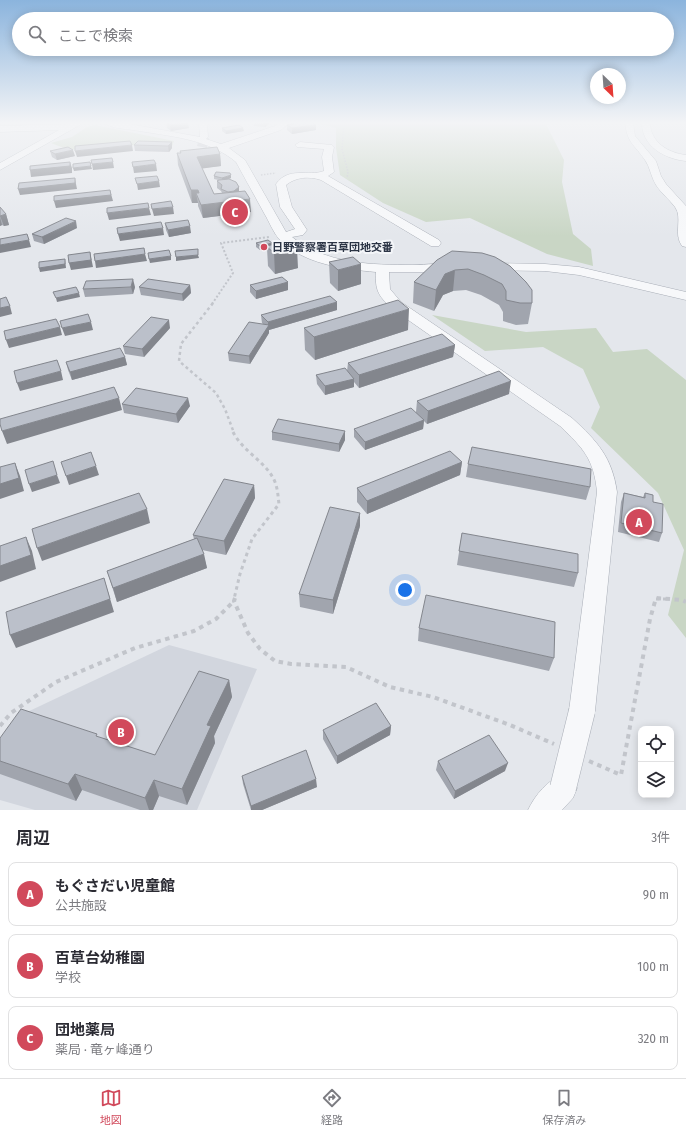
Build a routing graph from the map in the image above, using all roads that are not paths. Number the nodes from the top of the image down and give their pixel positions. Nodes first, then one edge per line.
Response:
1 (13, 160) edge
2 (240, 160) edge
3 (327, 160) edge
4 (650, 160) edge
5 (0, 167) edge
6 (319, 176) junction
7 (684, 207) edge
8 (278, 236) junction
9 (434, 243) dead end
10 (686, 243) edge
11 (478, 267) edge
12 (464, 268) edge
13 (383, 269) junction
14 (683, 295) edge
15 (543, 810) edge

1 - 5 street
2 - 8 street
3 - 6 street
4 - 7 street
6 - 8 street
6 - 9 street
7 - 10 street
8 - 13 street
11 - 14 street
12 - 13 street
13 - 15 street, bridge

